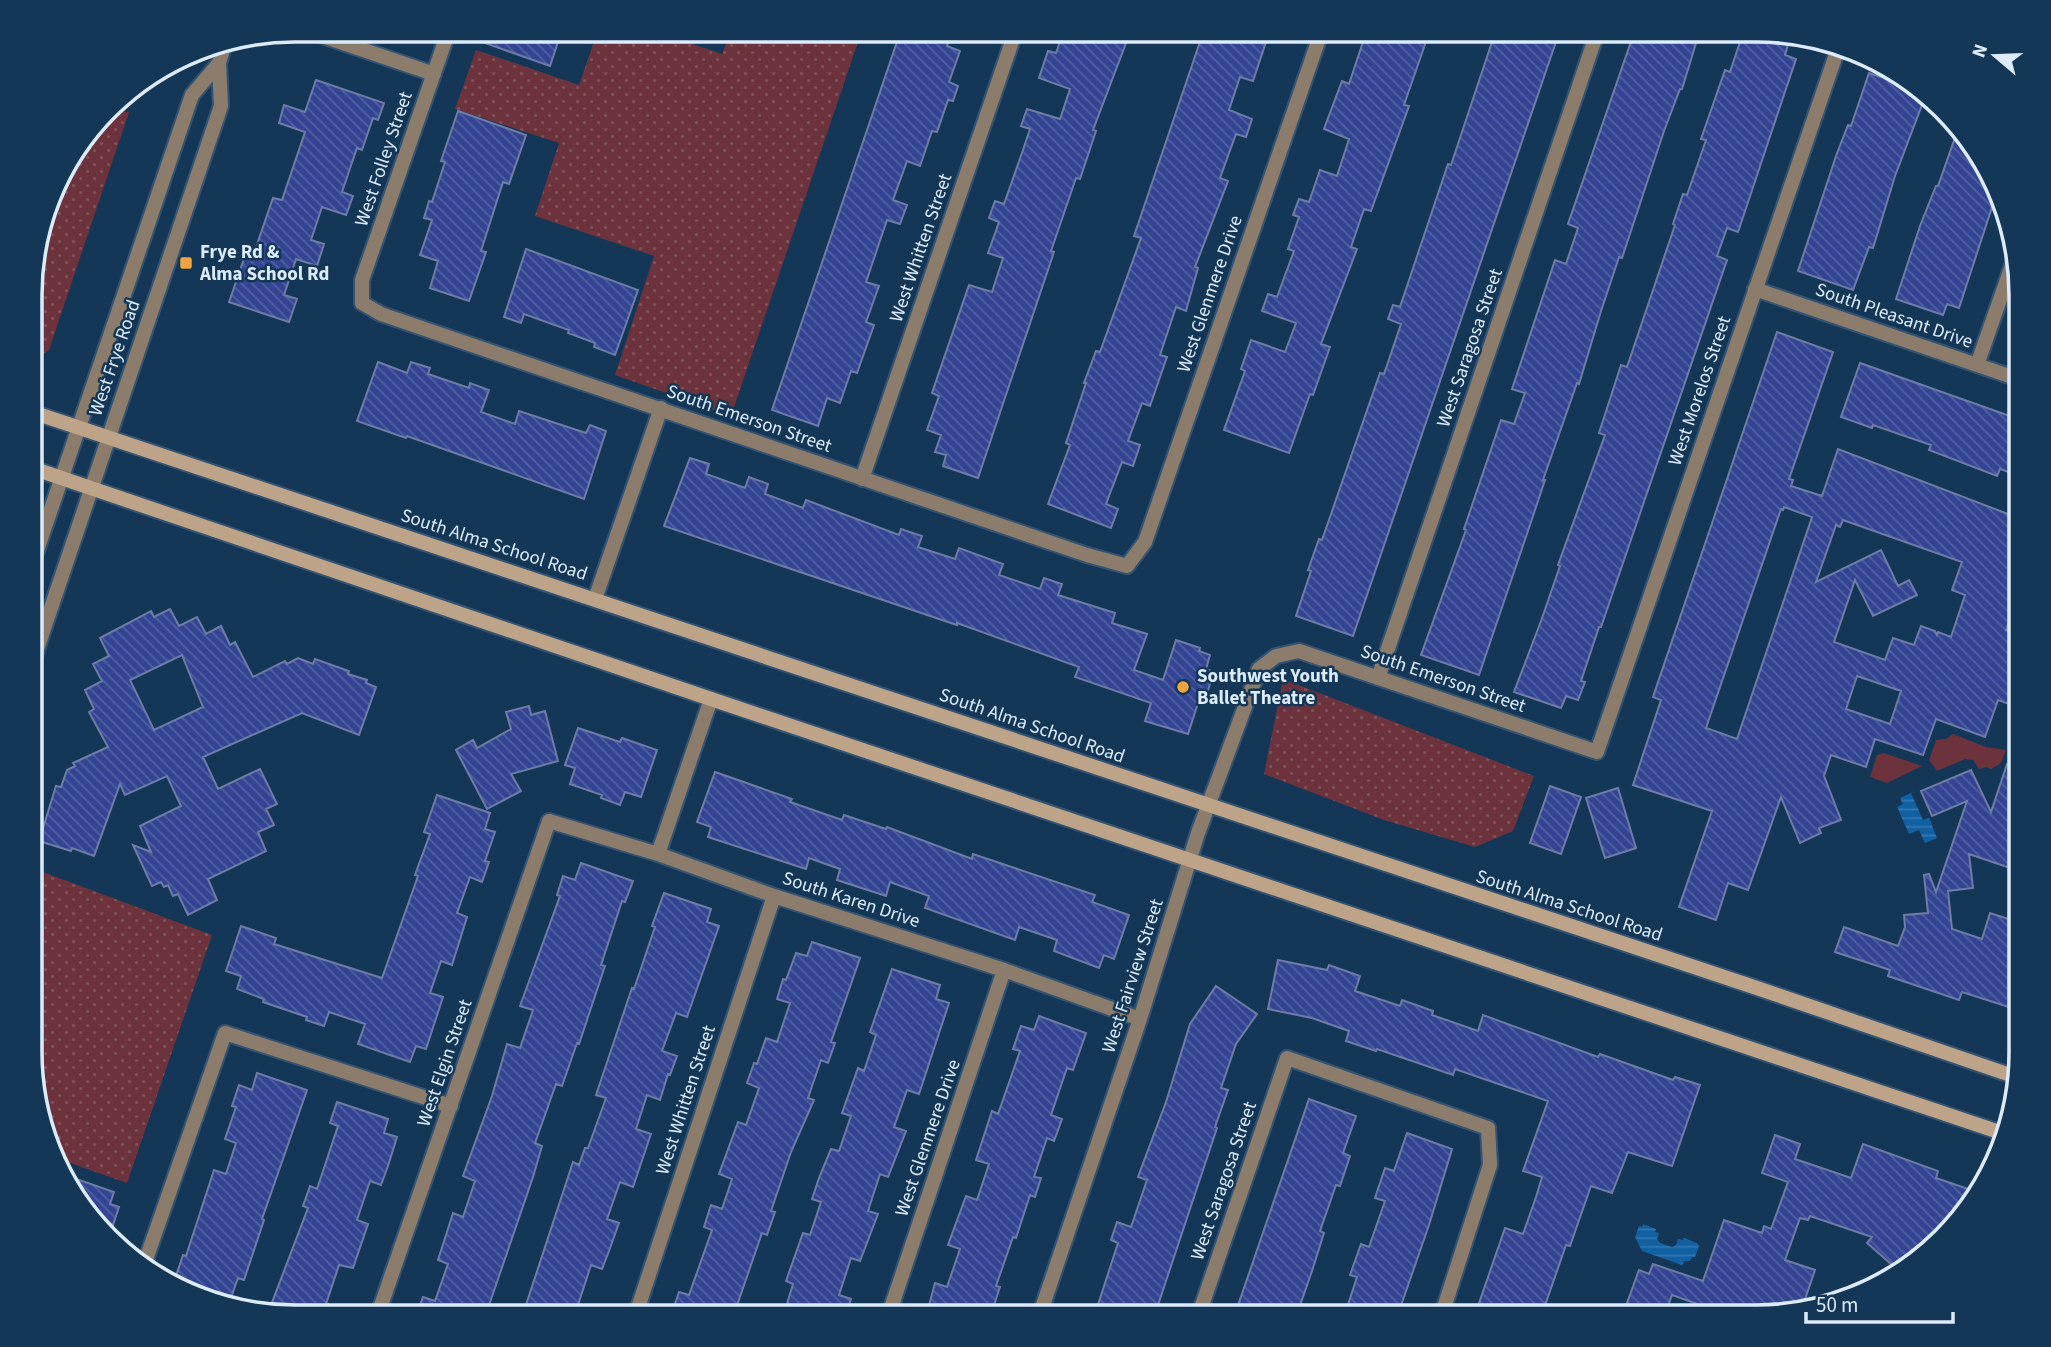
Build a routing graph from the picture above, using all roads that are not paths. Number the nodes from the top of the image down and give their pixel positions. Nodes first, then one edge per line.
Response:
1 (340, 42) edge
2 (445, 42) edge
3 (1012, 42) edge
4 (1318, 42) edge
5 (1594, 42) edge
6 (222, 53) edge
7 (1836, 55) edge
8 (219, 63) junction
9 (434, 74) junction
10 (2008, 277) edge
11 (1755, 289) junction
12 (362, 303) joint
13 (1977, 365) junction
14 (2009, 376) edge
15 (661, 408) junction
16 (42, 415) edge
17 (78, 427) junction
18 (108, 437) junction
19 (42, 471) edge
20 (61, 478) junction
21 (862, 479) junction
22 (91, 488) junction
23 (42, 535) edge
24 (1127, 566) joint
25 (595, 599) junction
26 (42, 634) edge
27 (1276, 656) joint
28 (1378, 678) junction
29 (711, 699) junction
30 (1597, 752) joint
31 (1210, 807) junction
32 (549, 821) joint
33 (659, 854) junction
34 (1191, 860) junction
35 (774, 896) junction
36 (1004, 970) junction
37 (1140, 1019) junction
38 (2008, 1074) edge
39 (451, 1106) junction
40 (1997, 1131) edge
41 (147, 1257) edge
42 (381, 1305) edge
43 (639, 1305) edge
44 (892, 1305) edge
45 (1043, 1305) edge
46 (1202, 1305) edge
47 (1445, 1305) edge

1 - 9 street
2 - 9 street, West Folley Street
3 - 21 street, West Whitten Street
4 - 24 street, West Glenmere Drive
5 - 28 street, West Saragosa Street
6 - 8 street, West Frye Road
7 - 11 street, West Morelos Street
8 - 17 street, West Frye Road
8 - 18 street, West Frye Road
9 - 12 street, West Folley Street
10 - 13 street
11 - 13 street, South Pleasant Drive
11 - 30 street, West Morelos Street
12 - 15 street, South Emerson Street
13 - 14 street, South Pleasant Drive
15 - 21 street, South Emerson Street
15 - 25 street
16 - 17 main road, South Alma School Road
17 - 18 main road, South Alma School Road
17 - 20 street, West Frye Road
18 - 22 street, West Frye Road
18 - 25 main road, South Alma School Road
19 - 20 main road
20 - 22 main road
20 - 23 street, West Frye Road
21 - 24 street, South Emerson Street
22 - 26 street, West Frye Road
22 - 29 main road
25 - 31 main road, South Alma School Road
27 - 28 street, South Emerson Street
27 - 31 street, West Fairview Street
28 - 30 street, South Emerson Street
29 - 33 street
29 - 34 main road
31 - 34 street, West Fairview Street
31 - 38 main road, South Alma School Road
32 - 33 street, South Karen Drive
32 - 39 street, West Elgin Street
33 - 35 street, South Karen Drive
34 - 37 street, West Fairview Street
34 - 40 main road
35 - 36 street, South Karen Drive
35 - 43 street, West Whitten Street
36 - 37 street, South Karen Drive
36 - 44 street, West Glenmere Drive
37 - 45 street, West Fairview Street
39 - 41 street
39 - 42 street, West Elgin Street
46 - 47 street, West Saragosa Street

